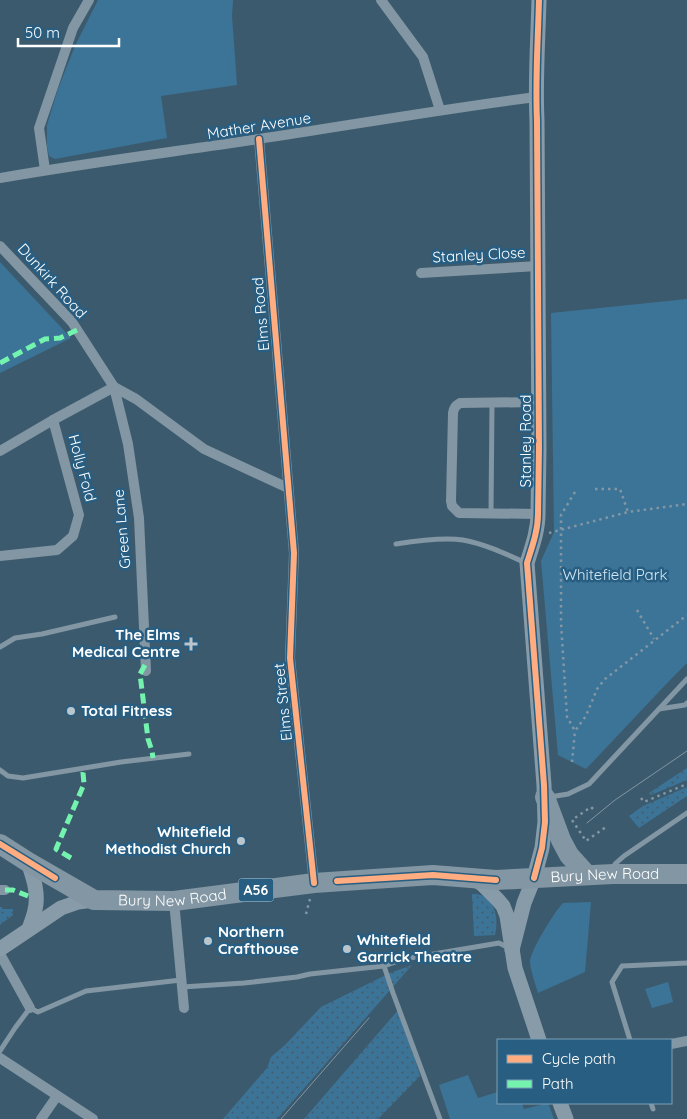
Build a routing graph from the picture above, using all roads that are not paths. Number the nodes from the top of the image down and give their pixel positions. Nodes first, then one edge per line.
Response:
1 (89, 0) edge
2 (381, 0) edge
3 (539, 0) edge
4 (536, 97) junction
5 (440, 110) junction
6 (259, 139) junction
7 (45, 170) junction
8 (0, 178) edge
9 (0, 246) edge
10 (538, 266) junction
11 (421, 273) dead end
12 (114, 387) junction
13 (538, 402) junction
14 (492, 403) junction
15 (53, 420) junction
16 (0, 451) edge
17 (288, 488) junction
18 (491, 514) junction
19 (538, 514) junction
20 (396, 544) dead end
21 (0, 556) edge
22 (526, 563) junction
23 (115, 617) dead end
24 (0, 647) edge
25 (146, 672) dead end
26 (687, 679) edge
27 (687, 703) edge
28 (659, 709) junction
29 (189, 754) dead end
30 (0, 770) edge
31 (545, 797) junction
32 (687, 813) edge
33 (0, 844) edge
34 (28, 862) junction
35 (613, 874) junction
36 (687, 874) edge
37 (587, 875) junction
38 (470, 877) junction
39 (534, 878) junction
40 (314, 883) junction
41 (94, 900) junction
42 (174, 901) junction
43 (29, 929) junction
44 (0, 949) edge
45 (512, 950) junction
46 (0, 954) edge
47 (687, 963) edge
48 (384, 966) junction
49 (182, 984) junction
50 (30, 1008) junction
51 (184, 1008) dead end
52 (539, 1039) edge
53 (630, 1039) edge
54 (687, 1040) edge
55 (672, 1044) edge
56 (0, 1051) edge
57 (0, 1058) edge
58 (57, 1096) junction
59 (560, 1104) edge
60 (650, 1104) edge
61 (653, 1109) dead end
62 (42, 1119) edge
63 (93, 1119) edge
64 (440, 1119) edge
65 (566, 1119) edge

1 - 7 street
2 - 5 street
3 - 4 street, Stanley Road
4 - 5 street, Mather Avenue
4 - 10 street, Stanley Road
5 - 6 street, Mather Avenue
6 - 7 street, Mather Avenue
6 - 17 street, Elms Road
7 - 8 street, Mather Avenue
9 - 12 street, Dunkirk Road
10 - 11 street, Stanley Close
10 - 13 street, Stanley Road
12 - 15 street
12 - 17 street
12 - 25 street, Green Lane
13 - 14 street
13 - 19 street, Stanley Road
14 - 18 lane
14 - 18 street
15 - 16 street
15 - 21 street, Holly Fold
17 - 40 street, Elms Street
18 - 19 street
19 - 22 street, Stanley Road
20 - 22 lane
22 - 31 street, Stanley Road
23 - 24 lane
26 - 28 lane
27 - 28 lane
28 - 31 lane
29 - 30 lane
31 - 37 highway
31 - 39 street, Stanley Road
32 - 35 lane
33 - 34 highway, Bury New Road / A56
34 - 41 highway, Bury New Road / A56
34 - 43 street
35 - 36 highway, Bury New Road / A56
35 - 37 highway, Bury New Road / A56
37 - 39 highway, Bury New Road / A56
38 - 39 highway, Bury New Road / A56
38 - 40 highway, Bury New Road / A56
38 - 45 street
39 - 45 street, Stanley Road
40 - 42 highway, Bury New Road / A56
41 - 42 highway, Bury New Road / A56
41 - 43 street
42 - 49 street
43 - 44 street
45 - 48 lane
45 - 52 street
46 - 50 street
47 - 53 lane
48 - 49 lane
48 - 64 lane
49 - 50 lane
49 - 51 street
50 - 56 lane
54 - 55 street
57 - 58 street
58 - 62 street
58 - 63 street
59 - 65 street
60 - 61 lane

